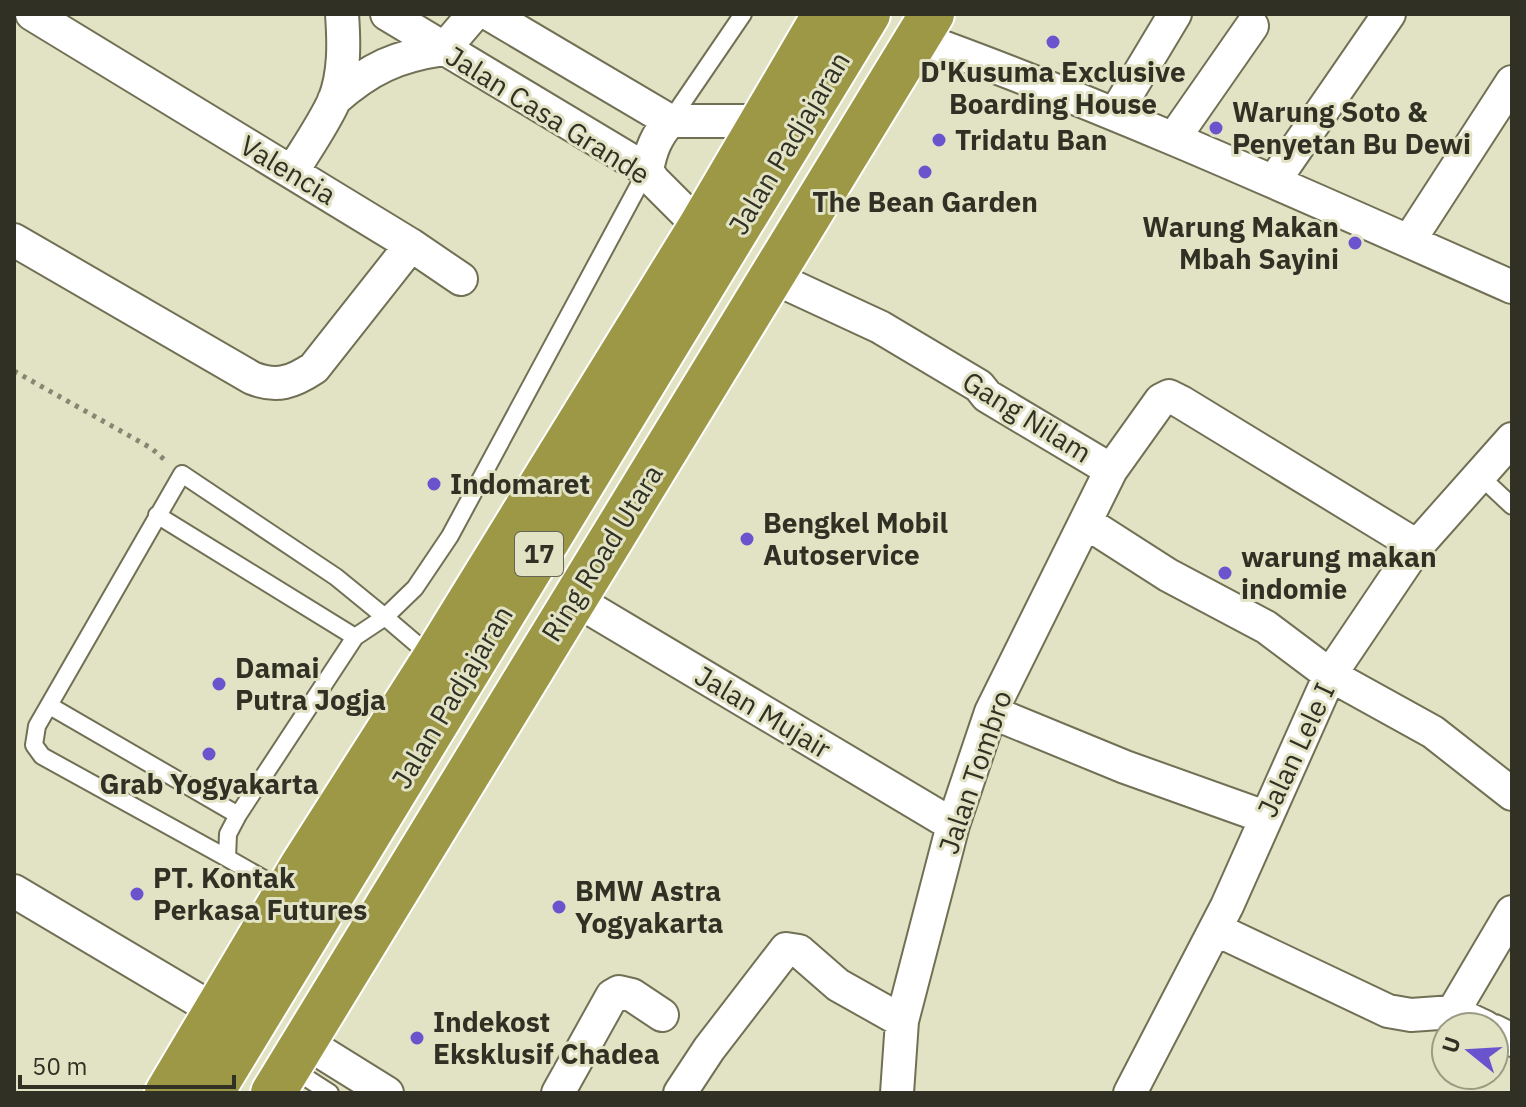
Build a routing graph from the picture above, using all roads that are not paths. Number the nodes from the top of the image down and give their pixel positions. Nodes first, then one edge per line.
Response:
1 (32, 14) edge
2 (342, 14) edge
3 (387, 14) edge
4 (474, 14) edge
5 (489, 14) edge
6 (743, 14) edge
7 (825, 14) edge
8 (868, 14) edge
9 (1175, 14) edge
10 (1389, 14) edge
11 (920, 22) edge
12 (1252, 26) dead end
13 (444, 49) junction
14 (1512, 82) edge
15 (334, 100) junction
16 (1115, 114) junction
17 (670, 121) junction
18 (761, 121) junction
19 (1174, 138) junction
20 (647, 170) junction
21 (292, 172) junction
22 (1274, 181) junction
23 (700, 227) junction
24 (14, 240) edge
25 (1409, 241) junction
26 (411, 245) junction
27 (772, 277) junction
28 (461, 279) dead end
29 (1512, 287) edge
30 (647, 344) junction
31 (1512, 439) edge
32 (659, 446) junction
33 (1111, 470) junction
34 (1480, 476) junction
35 (1512, 506) edge
36 (157, 515) junction
37 (1087, 523) junction
38 (1417, 546) junction
39 (574, 599) junction
40 (385, 617) junction
41 (355, 637) junction
42 (434, 659) junction
43 (1330, 675) junction
44 (50, 706) junction
45 (991, 712) junction
46 (1512, 794) edge
47 (238, 815) junction
48 (1265, 817) junction
49 (953, 825) junction
50 (227, 858) junction
51 (14, 891) edge
52 (287, 892) junction
53 (1512, 912) edge
54 (1215, 929) junction
55 (216, 1011) junction
56 (1454, 1011) edge
57 (1430, 1014) edge
58 (662, 1015) dead end
59 (902, 1021) junction
60 (281, 1074) edge
61 (167, 1093) edge
62 (211, 1093) edge
63 (330, 1093) edge
64 (387, 1093) edge
65 (558, 1093) edge
66 (680, 1093) edge
67 (897, 1093) edge
68 (1130, 1093) edge

1 - 21 street, Valencia
2 - 15 street
3 - 13 street, Jalan Casa Grande
4 - 13 street
5 - 17 street, Jalan Casa Grande
6 - 17 lane
7 - 18 highway
8 - 30 highway, Jalan Padjajaran / 17
9 - 16 street
10 - 22 street
11 - 16 street
11 - 27 highway, Ring Road Utara
11 - 32 highway, Jalan Padjajaran / 17
12 - 19 street
13 - 15 street
13 - 20 street, Jalan Casa Grande
14 - 25 street
15 - 21 street
16 - 19 street
17 - 18 street
17 - 20 street
18 - 23 highway
19 - 22 street
20 - 23 street, Jalan Casa Grande
20 - 40 lane
21 - 26 street, Valencia
22 - 25 street
23 - 30 highway
24 - 26 street
25 - 29 street
26 - 28 street, Valencia
27 - 32 highway, Ring Road Utara
27 - 33 street, Gang Nilam
30 - 42 highway
30 - 62 highway, Jalan Padjajaran / 17
31 - 34 street, Jalan Lele I
32 - 39 highway, Ring Road Utara
32 - 60 highway, Jalan Padjajaran / 17
33 - 37 street, Jalan Tombro
33 - 38 street, Gang Nilam
34 - 35 lane
34 - 38 street, Jalan Lele I
36 - 40 lane
36 - 41 lane
36 - 44 lane
37 - 43 street
37 - 45 street, Jalan Tombro
38 - 43 street, Jalan Lele I
39 - 49 street, Jalan Mujair
39 - 60 highway, Ring Road Utara
40 - 41 lane
40 - 42 lane
41 - 47 lane
42 - 52 highway
43 - 46 street
43 - 48 street, Jalan Lele I
44 - 47 lane
44 - 50 lane
45 - 48 street
45 - 49 street, Jalan Tombro
47 - 50 lane
48 - 54 street, Jalan Lele I
49 - 59 street, Jalan Tombro
50 - 52 lane
51 - 55 street
52 - 55 highway
53 - 56 street
54 - 57 street
54 - 68 street, Jalan Lele I
55 - 61 highway
58 - 65 street
59 - 66 street
59 - 67 street, Jalan Tombro
60 - 63 lane
60 - 64 street

